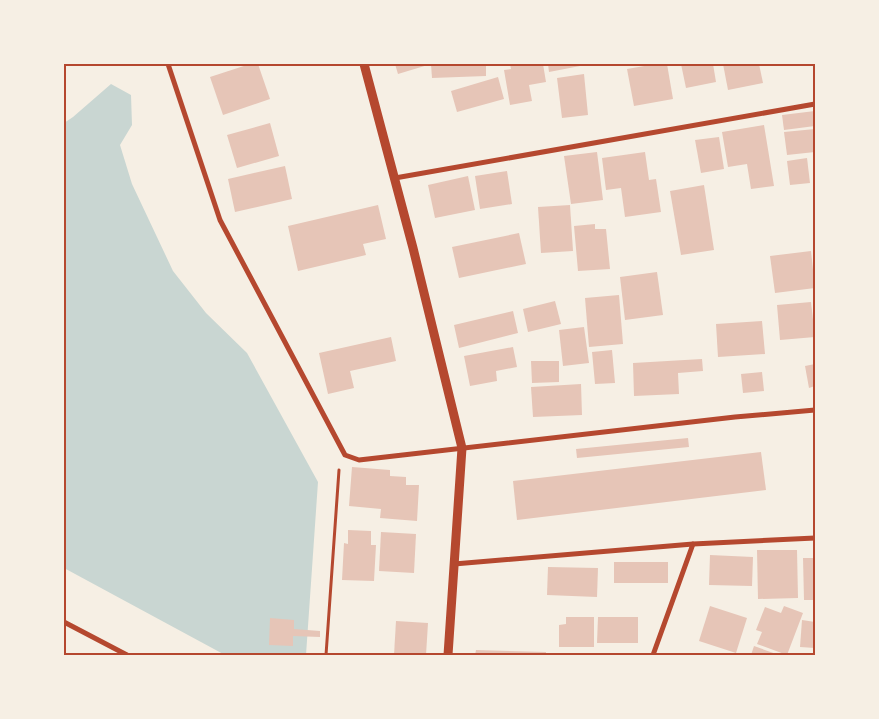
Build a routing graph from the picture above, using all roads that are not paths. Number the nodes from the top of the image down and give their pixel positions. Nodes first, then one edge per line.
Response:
1 (168, 64) edge
2 (364, 64) edge
3 (815, 104) edge
4 (395, 178) junction
5 (815, 410) edge
6 (462, 448) junction
7 (815, 538) edge
8 (693, 544) junction
9 (454, 564) junction
10 (64, 622) edge
11 (127, 655) edge
12 (448, 655) edge
13 (653, 655) edge

1 - 6 street
2 - 4 street
3 - 4 street
4 - 6 street
5 - 6 street
6 - 9 street
7 - 8 street
8 - 9 street
8 - 13 street
9 - 12 street
10 - 11 street

